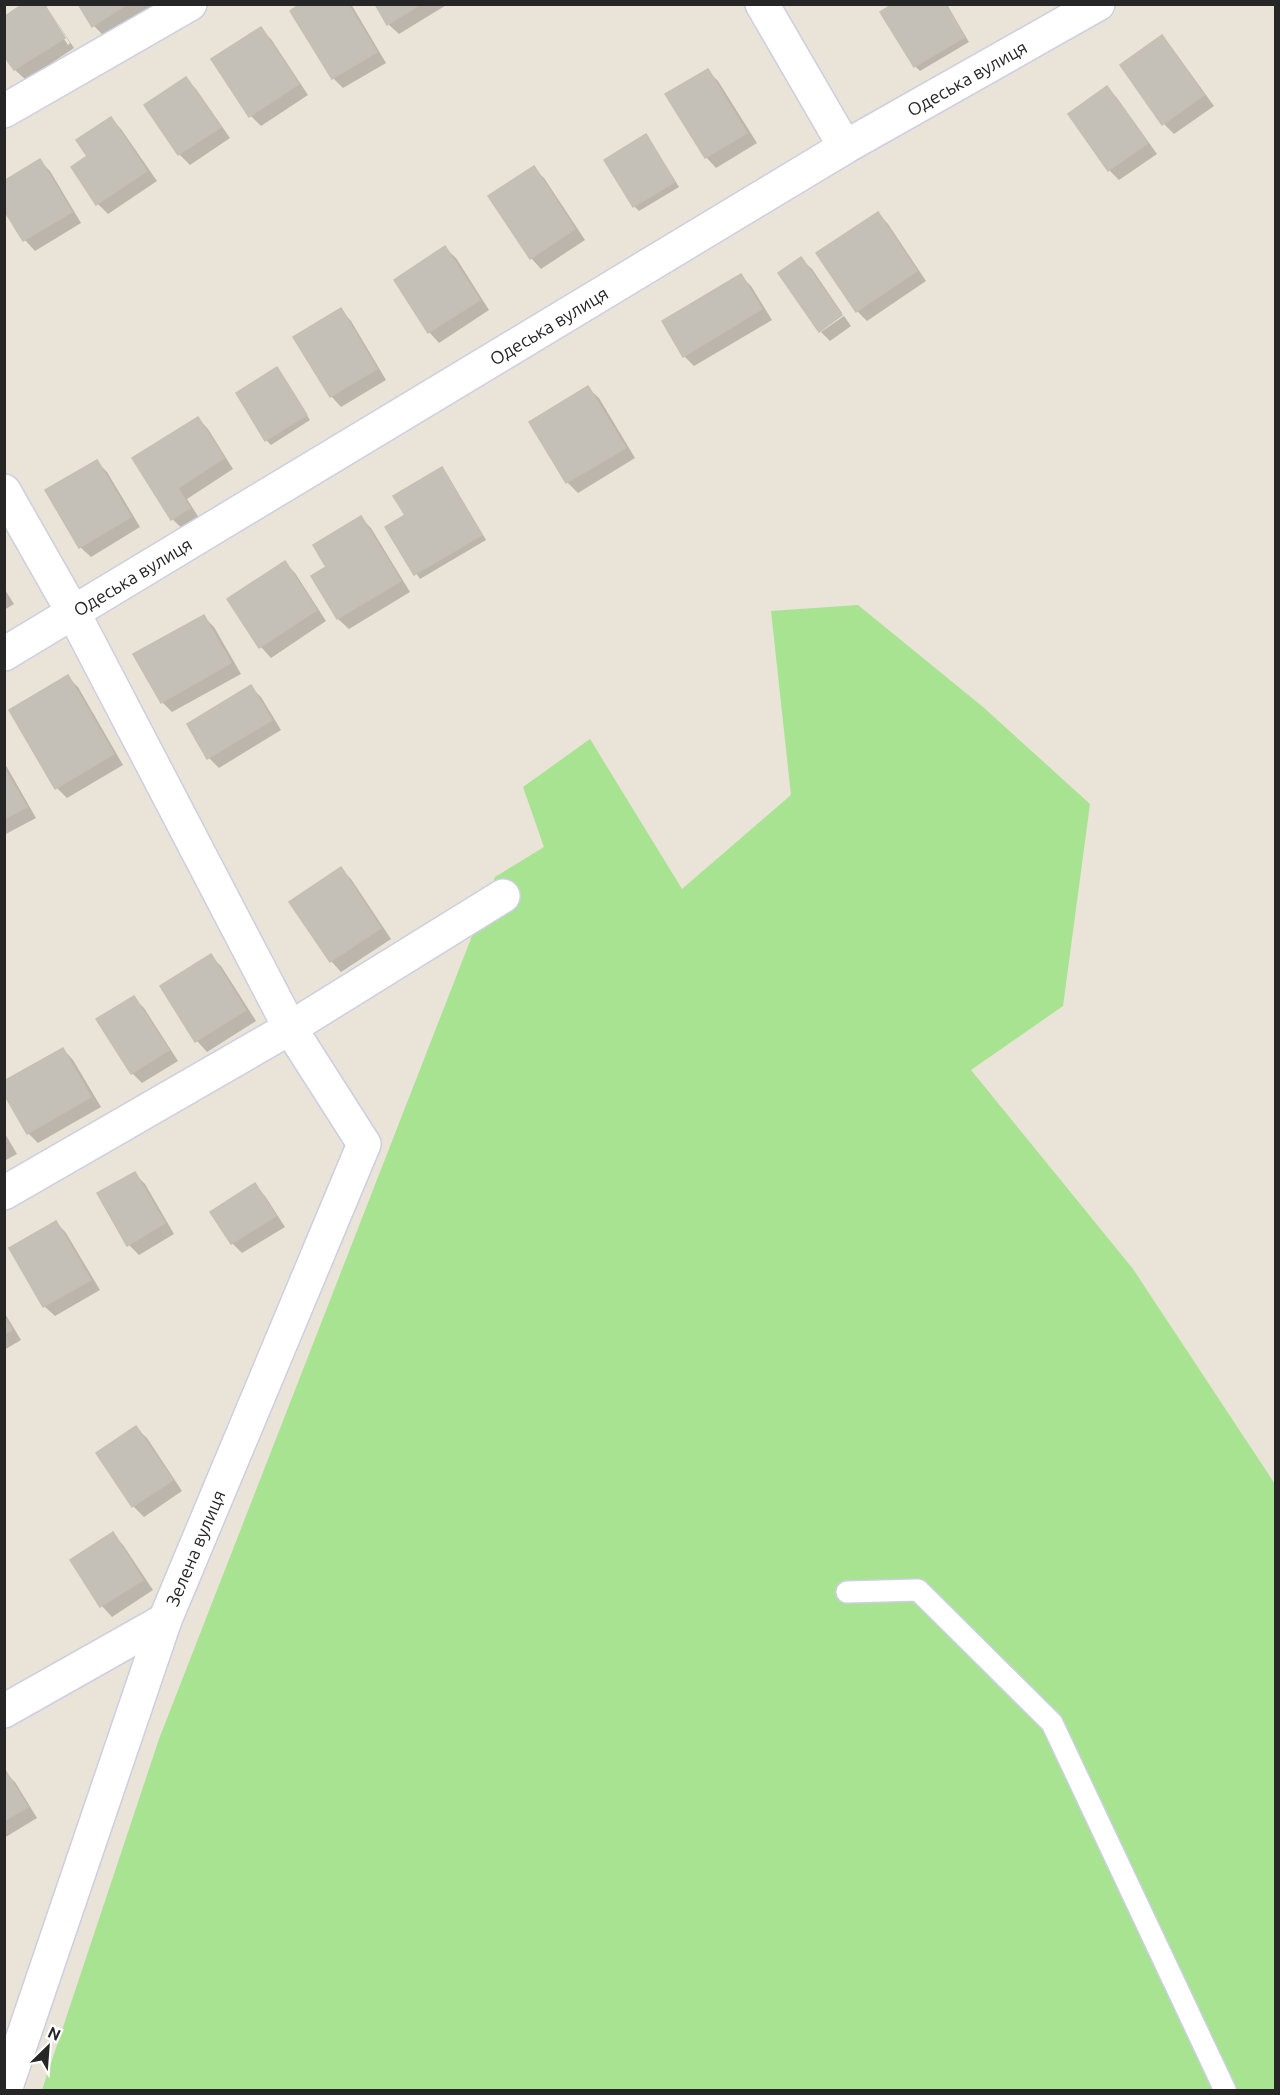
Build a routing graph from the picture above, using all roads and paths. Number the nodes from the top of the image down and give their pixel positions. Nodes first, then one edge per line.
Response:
1 (190, 4) edge
2 (762, 4) edge
3 (1098, 4) edge
4 (4, 111) edge
5 (845, 147) junction
6 (4, 491) edge
7 (74, 614) junction
8 (4, 654) edge
9 (503, 896) dead end
10 (290, 1028) junction
11 (4, 1193) edge
12 (847, 1592) dead end
13 (165, 1620) junction
14 (4, 1711) edge
15 (5, 2091) edge
16 (1225, 2091) edge

1 - 4 street
2 - 5 street
3 - 5 street, Одеська вулиця
5 - 7 street, Одеська вулиця
6 - 7 street
7 - 8 street, Одеська вулиця
7 - 10 street
9 - 10 street
10 - 11 street
10 - 13 street, Зелена вулиця
12 - 16 lane
13 - 14 street
13 - 15 street, Зелена вулиця

